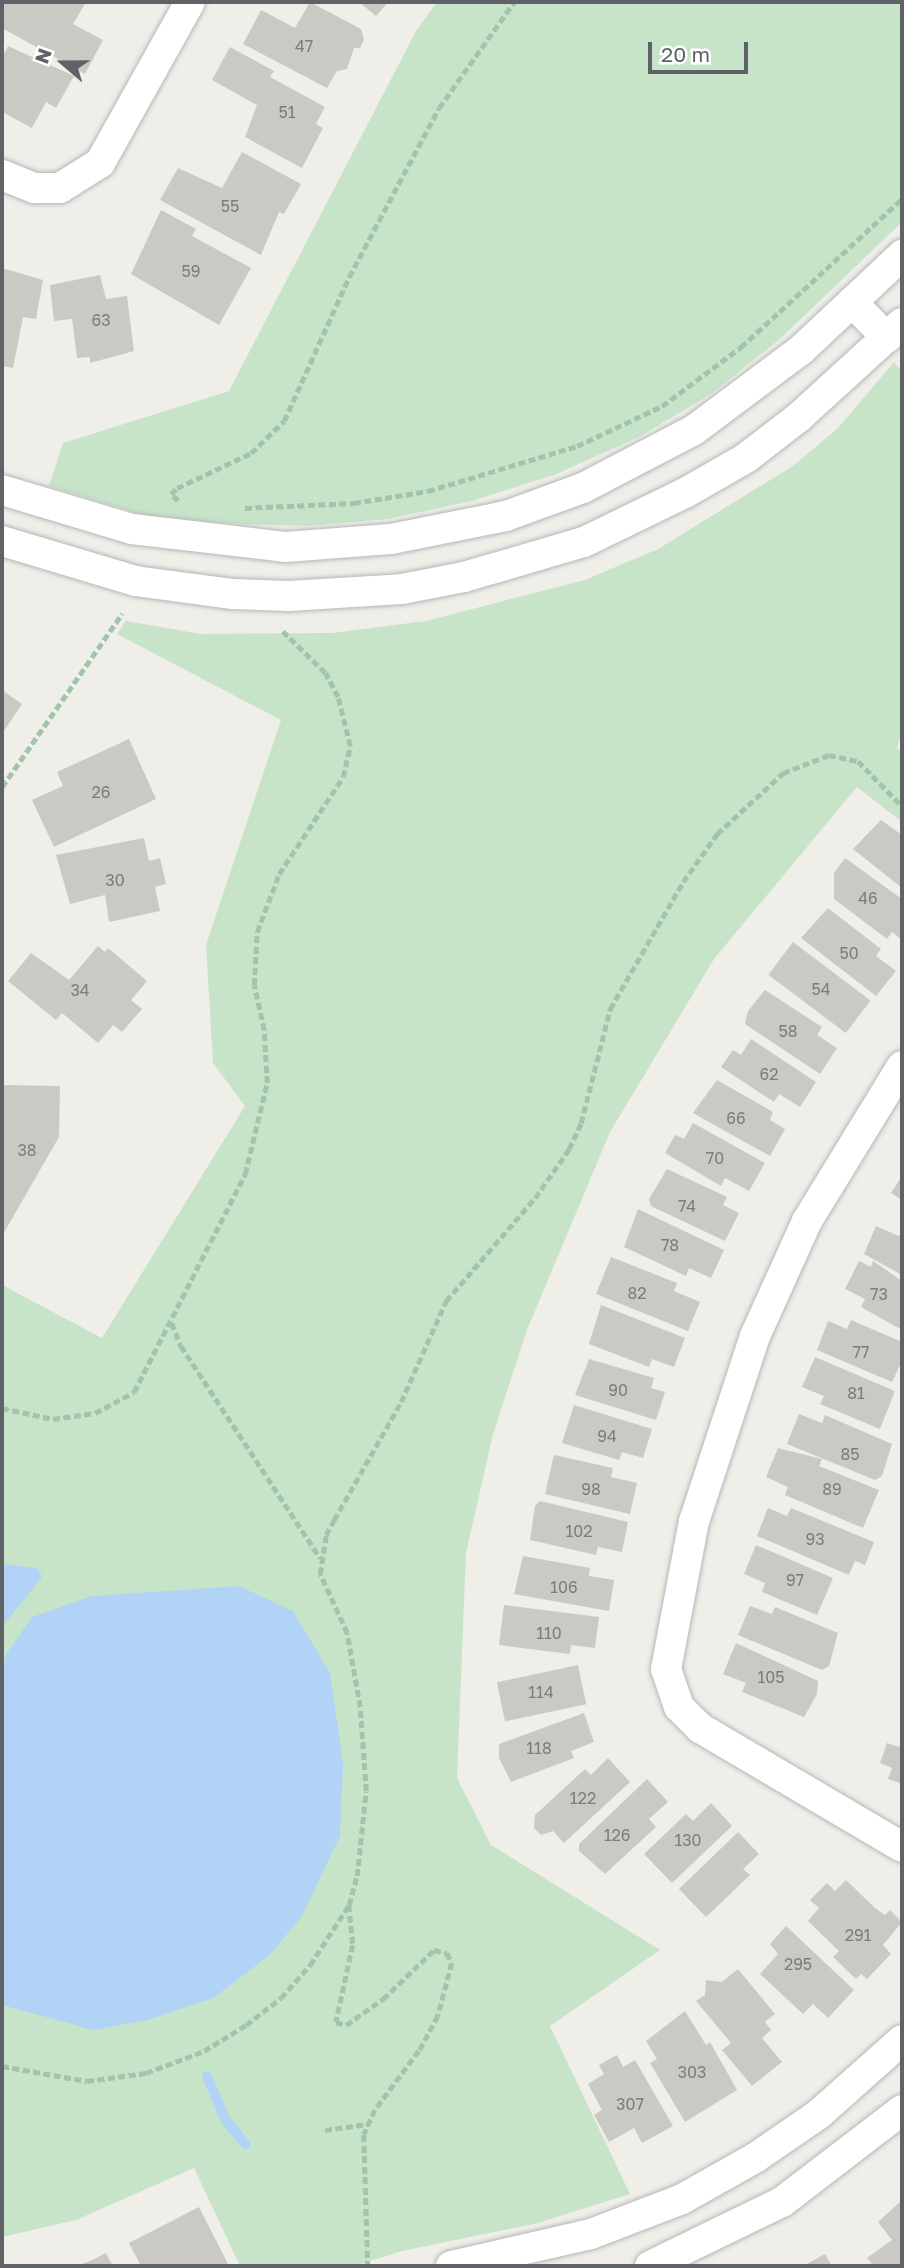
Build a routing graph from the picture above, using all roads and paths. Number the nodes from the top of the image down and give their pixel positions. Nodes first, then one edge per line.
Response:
1 (190, 2) edge
2 (514, 2) edge
3 (2, 175) edge
4 (902, 199) edge
5 (902, 255) edge
6 (852, 302) junction
7 (895, 331) edge
8 (2, 489) edge
9 (185, 503) dead end
10 (233, 507) dead end
11 (2, 541) edge
12 (122, 614) dead end
13 (281, 629) dead end
14 (2, 787) edge
15 (902, 806) edge
16 (902, 1066) edge
17 (172, 1323) junction
18 (2, 1408) edge
19 (321, 1559) junction
20 (902, 1847) edge
21 (349, 1905) junction
22 (902, 2040) edge
23 (2, 2066) edge
24 (902, 2110) edge
25 (368, 2124) junction
26 (325, 2130) dead end
27 (682, 2199) junction
28 (703, 2243) junction
29 (368, 2266) edge
30 (451, 2266) edge
31 (650, 2266) edge

1 - 3 street
2 - 9 path
4 - 10 path
5 - 6 street
6 - 7 street
6 - 8 street
7 - 11 street
12 - 14 path
13 - 17 path
15 - 19 path
16 - 20 street
17 - 18 path
17 - 19 path
19 - 21 path
21 - 23 path
21 - 25 path
22 - 27 street
24 - 28 street
25 - 26 path
25 - 29 path
27 - 28 street
27 - 30 street
28 - 31 street

